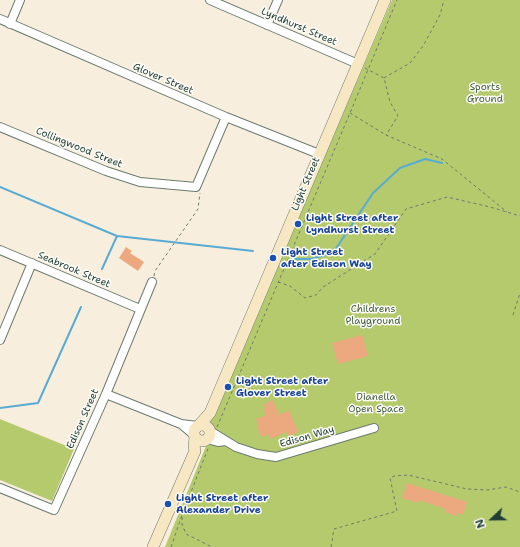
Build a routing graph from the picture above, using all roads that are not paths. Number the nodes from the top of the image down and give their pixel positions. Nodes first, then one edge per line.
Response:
1 (20, 0) edge
2 (210, 0) edge
3 (278, 0) edge
4 (385, 0) edge
5 (0, 19) edge
6 (10, 24) junction
7 (267, 24) junction
8 (358, 64) junction
9 (226, 117) junction
10 (0, 127) edge
11 (319, 154) junction
12 (0, 250) edge
13 (32, 263) junction
14 (152, 282) road end
15 (140, 309) junction
16 (0, 340) edge
17 (106, 394) junction
18 (374, 428) dead end
19 (204, 433) junction
20 (0, 488) edge
21 (152, 547) edge

1 - 6 street
2 - 7 street, Lyndhurst Street
3 - 7 street
4 - 8 street, Light Street
5 - 6 street, Glover Street
6 - 9 street, Glover Street
7 - 8 street, Lyndhurst Street
8 - 11 street, Light Street
9 - 10 street, Collingwood Street
9 - 11 street, Glover Street
11 - 19 street, Light Street
12 - 13 street, Seabrook Street
13 - 15 street, Seabrook Street
13 - 16 street
14 - 15 street, Edison Street
15 - 17 street, Edison Street
17 - 19 street, Edison Way
17 - 20 street, Edison Street
18 - 19 street, Edison Way
19 - 21 street, Light Street

